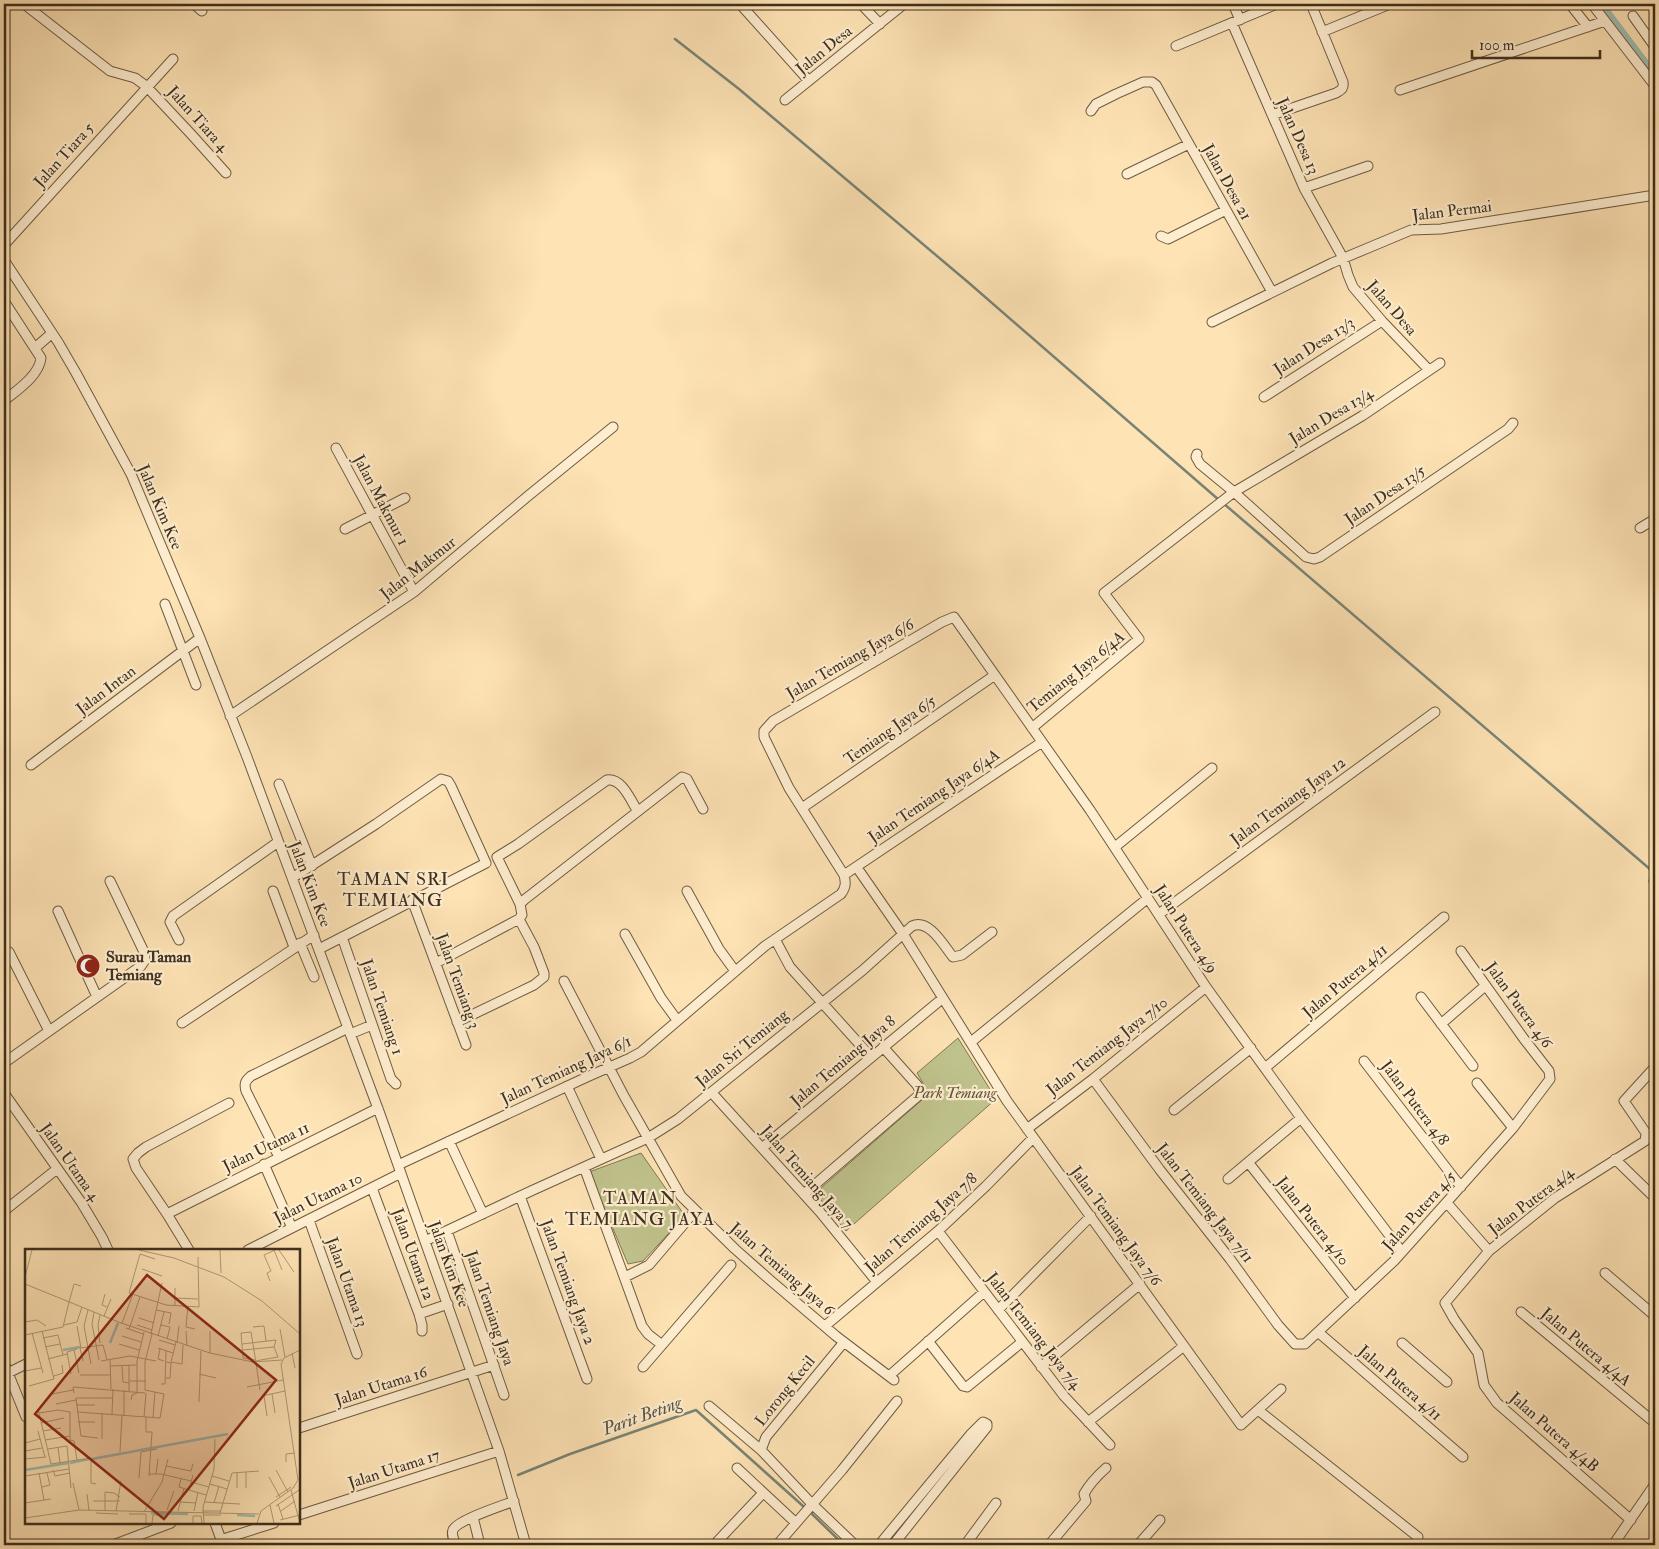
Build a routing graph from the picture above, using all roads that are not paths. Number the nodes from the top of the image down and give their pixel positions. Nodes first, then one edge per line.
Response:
1 (24, 4) edge
2 (194, 4) edge
3 (740, 4) edge
4 (861, 4) edge
5 (904, 4) edge
6 (1233, 4) edge
7 (1277, 4) edge
8 (1310, 4) edge
9 (1390, 4) edge
10 (1570, 4) edge
11 (1592, 4) edge
12 (202, 11) dead end
13 (1633, 16) dead end
14 (1605, 20) junction
15 (1236, 22) junction
16 (880, 24) junction
17 (1588, 27) junction
18 (1322, 32) junction
19 (1176, 46) dead end
20 (1655, 47) edge
21 (173, 59) dead end
22 (809, 81) junction
23 (146, 86) junction
24 (1655, 86) edge
25 (1400, 90) dead end
26 (785, 100) dead end
27 (1091, 111) dead end
28 (1272, 115) junction
29 (1189, 144) junction
30 (1368, 166) dead end
31 (226, 173) dead end
32 (1127, 174) dead end
33 (1304, 188) junction
34 (1655, 194) edge
35 (1226, 210) junction
36 (1161, 236) dead end
37 (4, 245) edge
38 (1343, 258) junction
39 (4, 260) edge
40 (1272, 292) junction
41 (4, 301) edge
42 (1382, 321) junction
43 (1212, 322) dead end
44 (51, 334) junction
45 (37, 345) junction
46 (1440, 363) dead end
47 (1430, 370) junction
48 (1264, 397) dead end
49 (4, 401) edge
50 (1513, 423) dead end
51 (613, 427) dead end
52 (336, 448) dead end
53 (1197, 454) dead end
54 (1234, 492) junction
55 (405, 498) dead end
56 (372, 515) junction
57 (1655, 519) edge
58 (1640, 528) dead end
59 (345, 530) dead end
60 (414, 592) junction
61 (165, 604) dead end
62 (954, 617) joint
63 (200, 638) junction
64 (1139, 639) joint
65 (182, 651) junction
66 (995, 675) junction
67 (196, 685) dead end
68 (1435, 712) dead end
69 (230, 716) junction
70 (1032, 728) junction
71 (1042, 742) junction
72 (31, 765) dead end
73 (1212, 768) dead end
74 (279, 784) dead end
75 (704, 808) dead end
76 (802, 808) junction
77 (637, 810) junction
78 (278, 842) junction
79 (1115, 847) junction
80 (312, 866) junction
81 (860, 872) dead end
82 (292, 878) junction
83 (845, 879) junction
84 (110, 881) dead end
85 (273, 891) dead end
86 (687, 891) dead end
87 (1148, 898) junction
88 (412, 900) junction
89 (520, 904) junction
90 (58, 911) dead end
91 (1159, 914) junction
92 (1444, 916) dead end
93 (520, 919) junction
94 (992, 932) dead end
95 (625, 934) dead end
96 (903, 934) junction
97 (314, 935) junction
98 (342, 938) junction
99 (774, 939) junction
100 (180, 940) dead end
101 (297, 945) junction
102 (319, 948) junction
103 (1461, 951) dead end
104 (9, 952) dead end
105 (436, 964) junction
106 (735, 971) junction
107 (314, 977) dead end
108 (564, 982) dead end
109 (1486, 986) junction
110 (1206, 987) junction
111 (97, 997) junction
112 (1421, 997) dead end
113 (943, 998) junction
114 (822, 1003) junction
115 (677, 1020) junction
116 (182, 1022) dead end
117 (457, 1022) junction
118 (1441, 1024) junction
119 (372, 1025) junction
120 (49, 1031) junction
121 (349, 1031) junction
122 (971, 1042) junction
123 (466, 1045) dead end
124 (883, 1047) junction
125 (1251, 1048) junction
126 (871, 1057) junction
127 (1364, 1061) dead end
128 (4, 1063) edge
129 (1473, 1066) dead end
130 (1655, 1067) edge
131 (609, 1068) junction
132 (1265, 1068) junction
133 (1093, 1079) junction
134 (1550, 1079) joint
135 (1477, 1083) dead end
136 (396, 1084) dead end
137 (567, 1086) junction
138 (4, 1093) edge
139 (712, 1093) junction
140 (229, 1103) dead end
141 (378, 1108) junction
142 (1174, 1110) dead end
143 (1301, 1118) junction
144 (1513, 1128) junction
145 (1027, 1129) junction
146 (648, 1138) junction
147 (1033, 1138) junction
148 (449, 1141) junction
149 (762, 1148) junction
150 (279, 1157) junction
151 (601, 1159) junction
152 (1615, 1159) junction
153 (1248, 1162) junction
154 (264, 1164) junction
155 (584, 1167) junction
156 (57, 1169) junction
157 (399, 1169) junction
158 (1228, 1179) dead end
159 (1461, 1187) junction
160 (372, 1188) junction
161 (804, 1194) junction
162 (520, 1196) junction
163 (1655, 1198) edge
164 (1447, 1203) junction
165 (4, 1211) edge
166 (695, 1211) junction
167 (167, 1214) junction
168 (483, 1214) junction
169 (1091, 1216) junction
170 (309, 1220) junction
171 (292, 1228) junction
172 (938, 1230) junction
173 (447, 1231) junction
174 (425, 1242) junction
175 (104, 1248) edge
176 (188, 1249) edge
177 (250, 1249) edge
178 (1489, 1251) junction
179 (1402, 1252) junction
180 (731, 1265) dead end
181 (1604, 1273) dead end
182 (625, 1277) junction
183 (877, 1282) junction
184 (1140, 1284) junction
185 (984, 1292) junction
186 (1355, 1298) junction
187 (1445, 1303) joint
188 (448, 1304) junction
189 (998, 1310) junction
190 (1521, 1312) dead end
191 (418, 1314) junction
192 (1655, 1316) edge
193 (825, 1326) junction
194 (422, 1331) dead end
195 (1318, 1332) junction
196 (928, 1341) junction
197 (844, 1342) junction
198 (1022, 1342) junction
199 (1402, 1343) dead end
200 (1295, 1344) joint
201 (662, 1345) junction
202 (1184, 1346) junction
203 (357, 1354) dead end
204 (4, 1363) edge
205 (25, 1364) edge
206 (494, 1365) junction
207 (642, 1367) dead end
208 (1041, 1367) junction
209 (472, 1372) junction
210 (6, 1374) edge
211 (587, 1379) dead end
212 (1447, 1382) dead end
213 (1281, 1389) dead end
214 (504, 1395) dead end
215 (897, 1401) dead end
216 (709, 1406) dead end
217 (1258, 1410) junction
218 (25, 1415) edge
219 (1088, 1422) junction
220 (1655, 1423) edge
221 (300, 1428) edge
222 (1110, 1446) dead end
223 (761, 1450) junction
224 (499, 1451) junction
225 (1463, 1457) dead end
226 (737, 1468) dead end
227 (1106, 1468) dead end
228 (1655, 1484) edge
229 (763, 1492) junction
230 (514, 1501) junction
231 (996, 1503) dead end
232 (808, 1510) junction
233 (300, 1515) edge
234 (473, 1517) junction
235 (1160, 1520) dead end
236 (1632, 1520) junction
237 (796, 1523) junction
238 (169, 1524) edge
239 (215, 1524) edge
240 (271, 1524) edge
241 (1418, 1538) dead end
242 (222, 1542) edge
243 (113, 1545) edge
244 (456, 1545) edge
245 (480, 1545) edge
246 (526, 1545) edge
247 (714, 1545) edge
248 (777, 1545) edge
249 (855, 1545) edge
250 (879, 1545) edge
251 (893, 1545) edge
252 (964, 1545) edge
253 (1049, 1545) edge
254 (1138, 1545) edge
255 (1613, 1545) edge

1 - 23 street, Jalan Tiara 4
2 - 12 street
3 - 22 street
4 - 16 street
5 - 16 street, Jalan Desa
6 - 15 street, Jalan Desa 13
7 - 15 street
8 - 18 street
9 - 18 street
10 - 17 street
11 - 14 street
13 - 20 street
14 - 17 street
14 - 24 street
15 - 19 street
15 - 28 street, Jalan Desa 13
16 - 22 street, Jalan Desa
17 - 25 street
18 - 28 street
21 - 23 street, Jalan Tiara 4
22 - 26 street, Jalan Desa
23 - 31 street, Jalan Tiara 4
23 - 37 street, Jalan Tiara 5
27 - 29 street, Jalan Desa 21
28 - 33 street, Jalan Desa 13
29 - 32 street
29 - 35 street, Jalan Desa 21
30 - 33 street
33 - 38 street, Jalan Desa 13
34 - 38 street, Jalan Permai
35 - 36 street
35 - 40 street, Jalan Desa 21
38 - 40 street, Jalan Permai
38 - 42 street, Jalan Desa
39 - 44 street, Jalan Kim Kee
40 - 43 street, Jalan Permai
41 - 45 street
42 - 47 street, Jalan Desa
42 - 48 street, Jalan Desa 13/3
44 - 45 street
44 - 63 street, Jalan Kim Kee
45 - 49 street
46 - 47 street, Jalan Desa 13/4
47 - 54 street, Jalan Desa 13/4
50 - 54 street, Jalan Desa 13/5
51 - 60 street, Jalan Makmur
52 - 56 street, Jalan Makmur 1
53 - 54 street, Jalan Desa 13/5
54 - 64 street, Jalan Desa 13/4
55 - 56 street
56 - 59 street
56 - 60 street, Jalan Makmur 1
57 - 58 street
60 - 69 street, Jalan Makmur
61 - 65 street
62 - 66 street, Jalan Putera 4/9
62 - 76 street, Jalan Temiang Jaya 6/6
63 - 65 street, Jalan Intan
63 - 69 street, Jalan Kim Kee
64 - 70 street, Temiang Jaya 6/4A
65 - 67 street
65 - 72 street, Jalan Intan
66 - 70 street, Jalan Putera 4/9
66 - 76 street, Temiang Jaya 6/5
68 - 91 street, Jalan Temiang Jaya 12
69 - 78 street, Jalan Kim Kee
70 - 71 street, Jalan Putera 4/9
71 - 79 street, Jalan Putera 4/9
71 - 83 street, Jalan Temiang Jaya 6/4A
73 - 79 street
74 - 80 street
75 - 77 street
76 - 83 street
77 - 89 street
77 - 89 street
78 - 82 street, Jalan Kim Kee
78 - 100 street
79 - 87 street, Jalan Putera 4/9
80 - 82 street
80 - 88 street
81 - 96 street, Jalan Temiang Jaya 7/6
82 - 97 street, Jalan Kim Kee
83 - 99 street, Jalan Temiang Jaya 6/1
84 - 111 street
85 - 101 street
86 - 106 street
87 - 91 street, Jalan Putera 4/9
87 - 122 street
88 - 98 street
88 - 105 street, Jalan Temiang 3
89 - 93 street
90 - 111 street
91 - 110 street, Jalan Putera 4/9
92 - 132 street, Jalan Putera 4/11
93 - 105 street
93 - 117 street
94 - 96 street, Jalan Sri Temiang
95 - 115 street
96 - 113 street, Jalan Temiang Jaya 7/6
96 - 114 street, Jalan Sri Temiang
97 - 101 street
97 - 102 street, Jalan Kim Kee
98 - 102 street
98 - 119 street, Jalan Temiang 1
99 - 106 street, Jalan Temiang Jaya 6/1
99 - 114 street
101 - 107 street
101 - 116 street
102 - 121 street, Jalan Kim Kee
103 - 109 street, Jalan Putera 4/6
104 - 120 street
105 - 117 street, Jalan Temiang 3
106 - 115 street, Jalan Temiang Jaya 6/1
108 - 131 street, Jalan Temiang Jaya 6
109 - 118 street
109 - 134 street, Jalan Putera 4/6
110 - 125 street, Jalan Putera 4/9
110 - 133 street, Jalan Temiang Jaya 7/10
111 - 120 street
112 - 118 street
113 - 122 street, Jalan Temiang Jaya 7/6
113 - 124 street, Jalan Temiang Jaya 8
114 - 126 street
114 - 139 street, Jalan Sri Temiang
115 - 131 street, Jalan Temiang Jaya 6/1
117 - 123 street, Jalan Temiang 3
118 - 129 street
119 - 121 street
119 - 136 street, Jalan Temiang 1
120 - 128 street
121 - 141 street, Jalan Kim Kee
121 - 150 street
122 - 145 street, Jalan Temiang Jaya 7/6
124 - 126 street, Jalan Temiang Jaya 8
124 - 161 street
125 - 132 street, Jalan Putera 4/9
125 - 142 street
126 - 149 street, Jalan Temiang Jaya 8
127 - 159 street, Jalan Putera 4/8
130 - 152 street, Jalan Putera 4/4
131 - 137 street, Jalan Temiang Jaya 6/1
131 - 146 street, Jalan Temiang Jaya 6
132 - 143 street, Jalan Putera 4/9
133 - 145 street, Jalan Temiang Jaya 7/10
133 - 200 street, Jalan Temiang Jaya 7/11
134 - 144 street, Jalan Putera 4/5
135 - 144 street
137 - 148 street, Jalan Temiang Jaya 6/1
137 - 151 street
138 - 156 street, Jalan Utama 4
139 - 146 street, Jalan Sri Temiang
139 - 149 street, Jalan Temiang Jaya 7
140 - 167 street
141 - 150 street, Jalan Utama 11
141 - 157 street, Jalan Kim Kee
143 - 153 street
143 - 179 street, Jalan Putera 4/9
144 - 159 street, Jalan Putera 4/5
145 - 147 street, Jalan Temiang Jaya 7/6
146 - 151 street, Jalan Sri Temiang
146 - 166 street, Jalan Temiang Jaya 6
147 - 169 street, Jalan Temiang Jaya 7/6
147 - 172 street, Jalan Temiang Jaya 7/8
148 - 157 street, Jalan Temiang Jaya 6/1
148 - 168 street
149 - 161 street, Jalan Temiang Jaya 7
150 - 154 street, Jalan Utama 11
151 - 155 street, Jalan Sri Temiang
152 - 163 street
152 - 178 street, Jalan Putera 4/4
153 - 158 street
153 - 186 street, Jalan Putera 4/10
154 - 167 street, Jalan Utama 11
154 - 171 street
155 - 162 street, Jalan Sri Temiang
155 - 182 street
156 - 165 street
156 - 175 street, Jalan Utama 4
157 - 160 street, Jalan Utama 10
157 - 174 street, Jalan Kim Kee
159 - 164 street, Jalan Putera 4/5
160 - 170 street, Jalan Utama 10
160 - 191 street, Jalan Utama 12
161 - 183 street, Jalan Temiang Jaya 7
162 - 168 street, Jalan Sri Temiang
162 - 211 street, Jalan Temiang Jaya 2
164 - 178 street
164 - 179 street, Jalan Putera 4/5
166 - 182 street
166 - 193 street, Jalan Temiang Jaya 6
167 - 176 street
168 - 173 street, Jalan Sri Temiang
169 - 184 street, Jalan Temiang Jaya 7/6
169 - 189 street
170 - 171 street, Jalan Utama 10
170 - 203 street, Jalan Utama 13
171 - 177 street, Jalan Utama 10
172 - 183 street, Jalan Temiang Jaya 7/8
172 - 185 street, Jalan Temiang Jaya 7/4
173 - 174 street, Jalan Sri Temiang
173 - 206 street, Jalan Temiang Jaya
174 - 188 street, Jalan Kim Kee
178 - 187 street, Jalan Putera 4/4
179 - 186 street, Jalan Putera 4/5
180 - 201 street
181 - 192 street
182 - 201 street
183 - 193 street, Jalan Temiang Jaya 7/8
184 - 202 street, Jalan Temiang Jaya 7/6
184 - 208 street
185 - 189 street, Jalan Temiang Jaya 7/4
185 - 196 street
186 - 195 street, Jalan Putera 4/5
187 - 236 street, Jalan Putera 4/4B
188 - 191 street
188 - 209 street, Jalan Kim Kee
189 - 198 street, Jalan Temiang Jaya 7/4
190 - 220 street, Jalan Putera 4/4A
191 - 194 street, Jalan Utama 12
193 - 197 street, Jalan Temiang Jaya 6
195 - 200 street, Jalan Putera 4/5
195 - 225 street, Jalan Putera 4/11
196 - 197 street, Jalan Temiang Jaya 6
196 - 198 street
197 - 223 street, Lorong Kecil
198 - 208 street, Jalan Temiang Jaya 7/4
199 - 212 street
201 - 207 street
202 - 217 street, Jalan Temiang Jaya 7/6
202 - 219 street
204 - 210 street
205 - 210 street
206 - 209 street, Jalan Utama 16
206 - 214 street, Jalan Temiang Jaya
208 - 219 street, Jalan Temiang Jaya 7/4
209 - 221 street, Jalan Utama 16
209 - 224 street, Jalan Kim Kee
210 - 218 street
213 - 217 street, Jalan Temiang Jaya 7/6
215 - 232 street
216 - 223 street
217 - 241 street
219 - 222 street, Jalan Temiang Jaya 7/4
223 - 232 street, Lorong Kecil
224 - 230 street, Jalan Kim Kee
224 - 233 street, Jalan Utama 17
226 - 229 street
227 - 253 street
228 - 236 street
229 - 237 street
229 - 247 street
230 - 234 street
230 - 246 street, Jalan Kim Kee
231 - 252 street
232 - 237 street
232 - 249 street, Lorong Kecil
234 - 244 street
234 - 245 street
235 - 254 street
236 - 255 street
237 - 248 street
238 - 243 street
239 - 242 street
240 - 242 street
250 - 251 street

